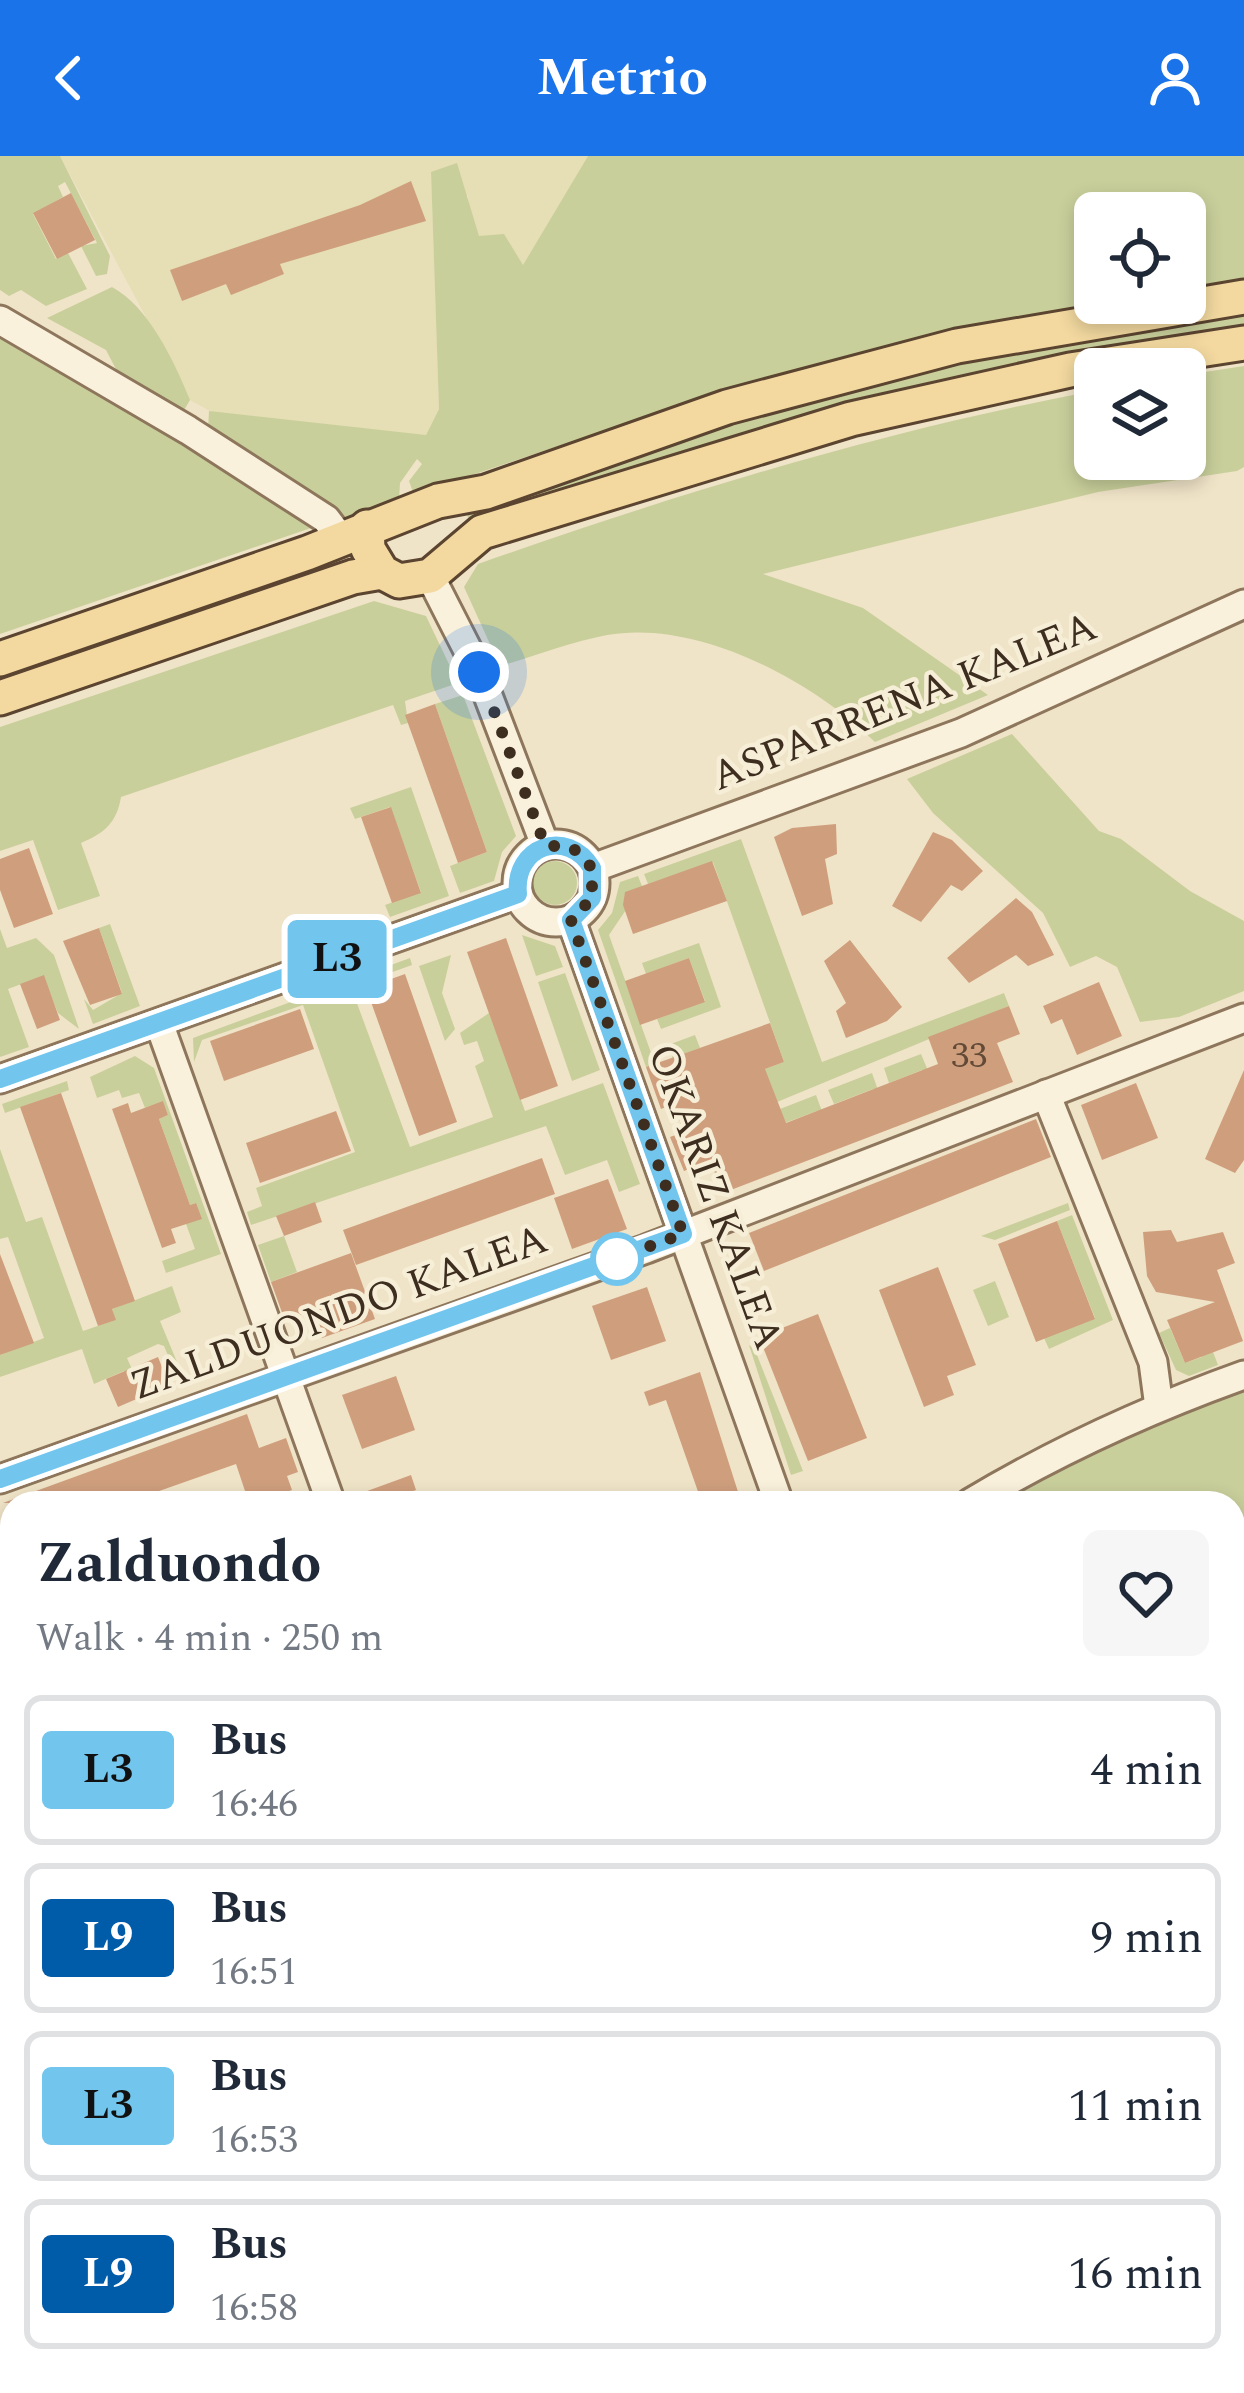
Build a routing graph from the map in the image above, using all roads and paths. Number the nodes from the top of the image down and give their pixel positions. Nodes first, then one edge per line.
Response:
1 (1244, 297) edge
2 (0, 320) edge
3 (1244, 343) edge
4 (438, 501) junction
5 (355, 534) junction
6 (455, 551) junction
7 (382, 572) junction
8 (430, 576) junction
9 (1244, 604) edge
10 (0, 658) edge
11 (0, 698) edge
12 (545, 845) junction
13 (592, 868) junction
14 (518, 894) junction
15 (571, 920) junction
16 (1244, 1018) edge
17 (158, 1023) junction
18 (0, 1079) edge
19 (1046, 1094) junction
20 (683, 1234) junction
21 (1244, 1376) edge
22 (286, 1377) junction
23 (1159, 1407) junction
24 (0, 1479) edge
25 (327, 1491) edge
26 (775, 1491) edge
27 (990, 1491) edge

1 - 4 main road
2 - 5 street
3 - 6 main road
4 - 5 main road
4 - 6 main road
5 - 7 main road
5 - 10 main road
6 - 8 main road
7 - 8 main road
7 - 11 main road
8 - 12 street
9 - 13 street, ASPARRENA KALEA
12 - 13 street
12 - 14 street
13 - 15 street
14 - 15 street
14 - 17 street
15 - 20 street, OKARIZ KALEA
16 - 19 street, ZALDUONDO KALEA
17 - 18 street
17 - 22 street
19 - 20 street, ZALDUONDO KALEA
19 - 23 street
20 - 22 street, ZALDUONDO KALEA
20 - 26 street, OKARIZ KALEA
21 - 23 street
22 - 24 street, ZALDUONDO KALEA
22 - 25 street
23 - 27 street

